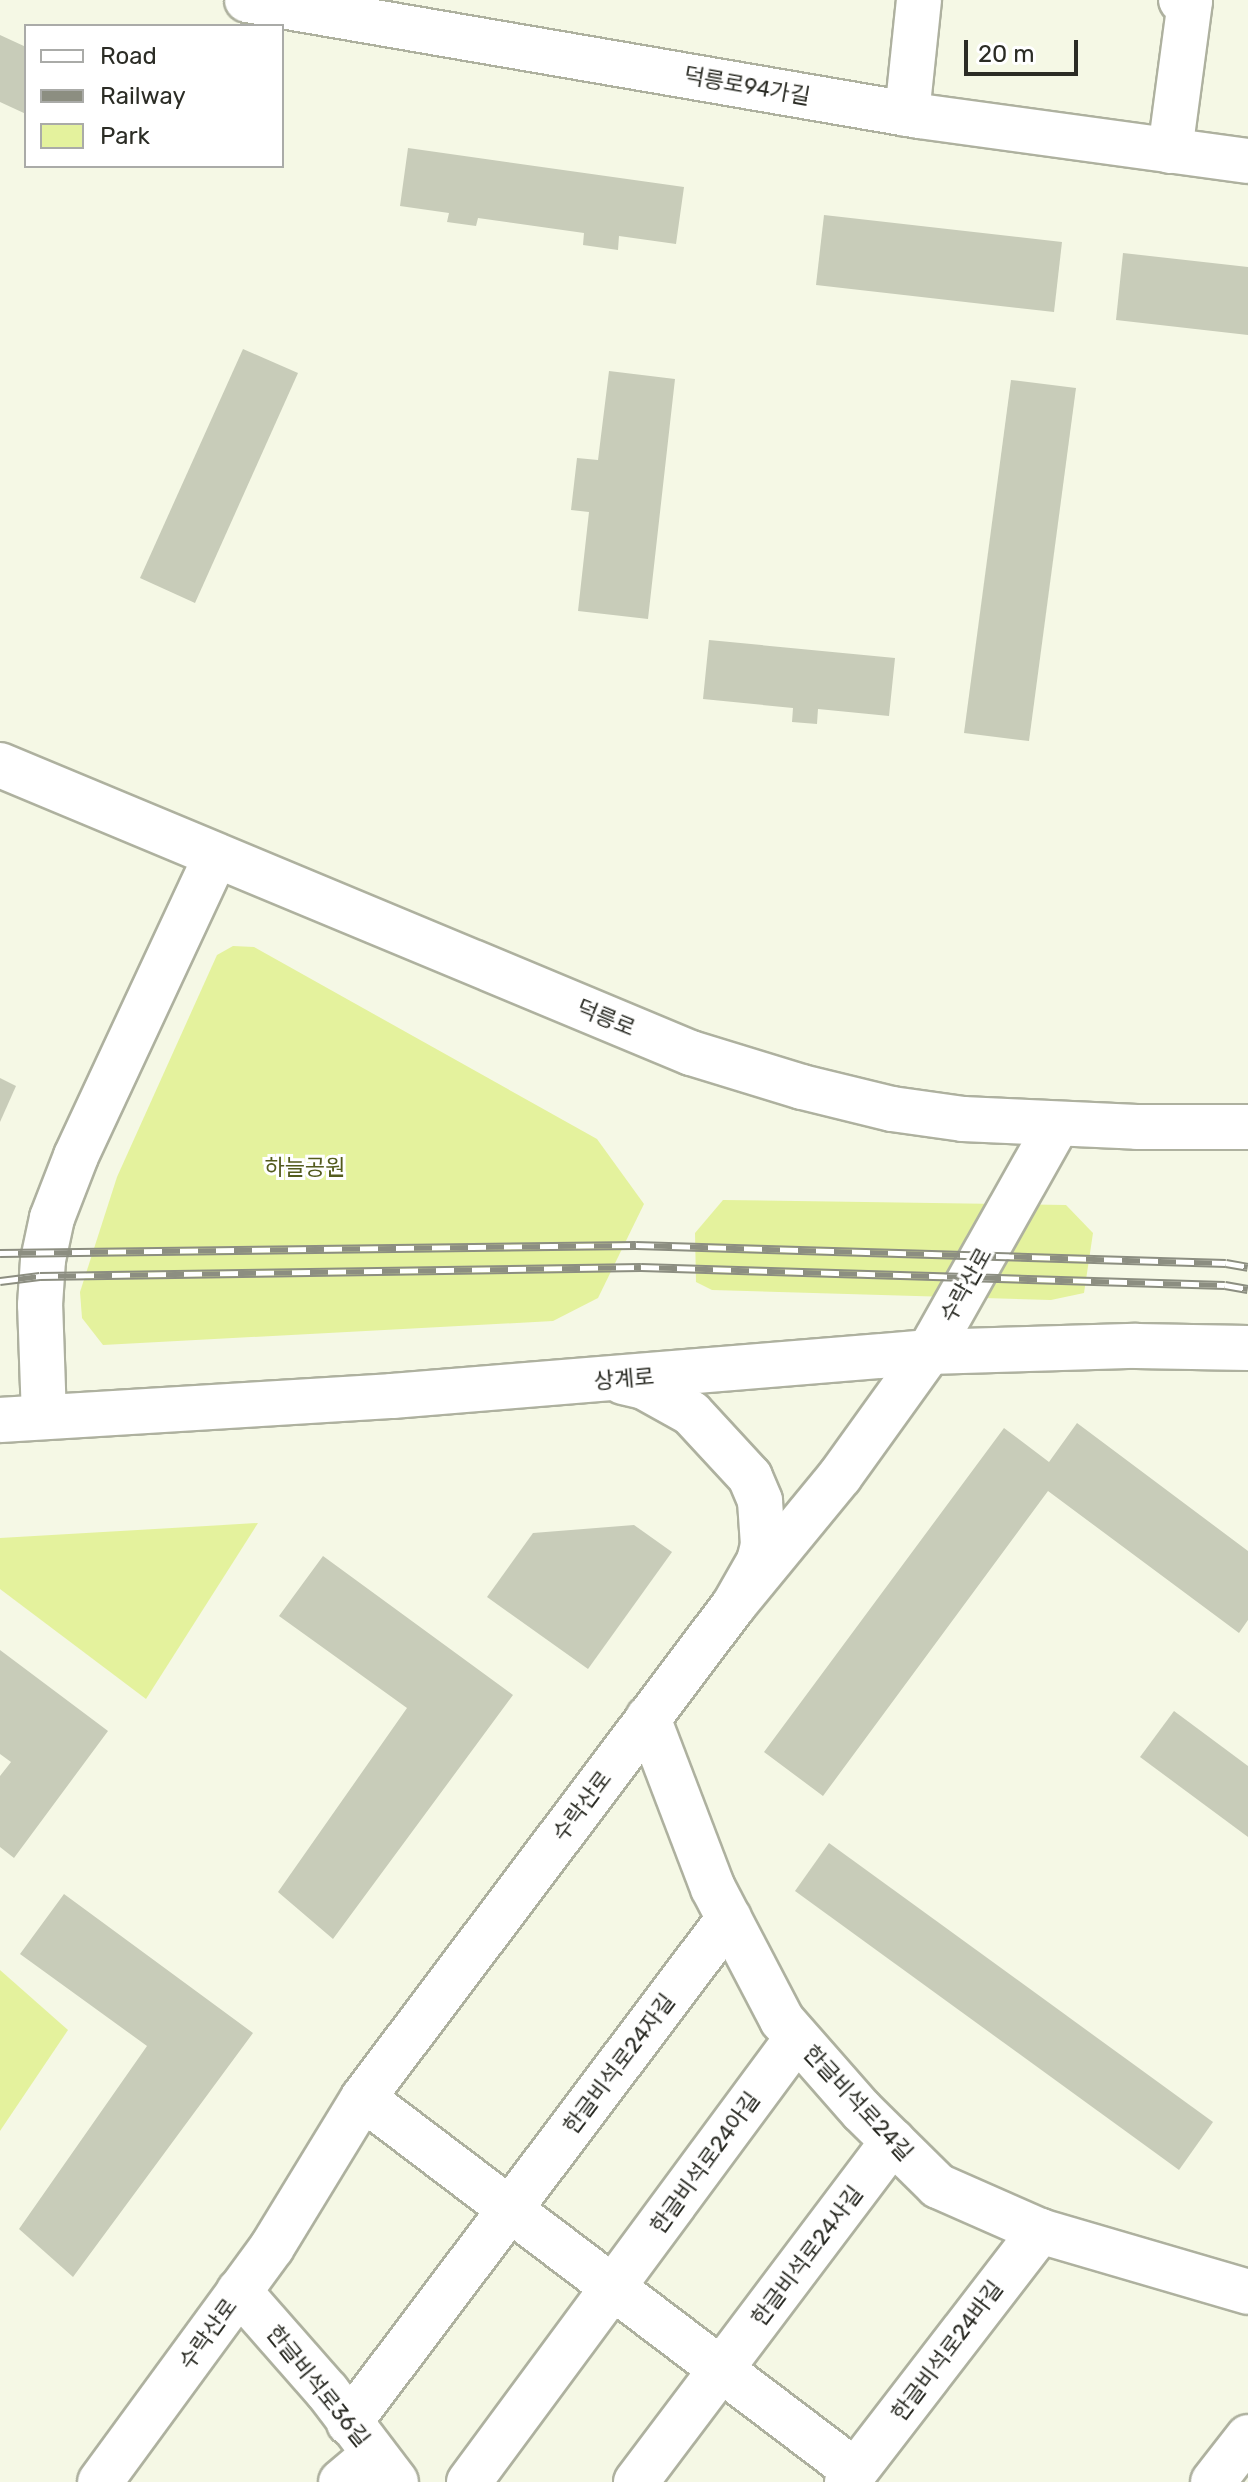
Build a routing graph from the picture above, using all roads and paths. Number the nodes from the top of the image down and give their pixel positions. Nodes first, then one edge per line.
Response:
1 (247, 0) edge
2 (919, 0) edge
3 (1181, 0) edge
4 (907, 114) junction
5 (1170, 151) junction
6 (1248, 161) edge
7 (0, 765) edge
8 (216, 856) junction
9 (1057, 1125) junction
10 (1248, 1127) edge
11 (1248, 1348) edge
12 (929, 1352) junction
13 (613, 1380) junction
14 (44, 1417) junction
15 (0, 1420) edge
16 (734, 1605) junction
17 (648, 1718) junction
18 (729, 1918) junction
19 (797, 2038) junction
20 (363, 2098) junction
21 (893, 2141) junction
22 (509, 2210) junction
23 (1040, 2231) junction
24 (612, 2288) junction
25 (239, 2291) junction
26 (1248, 2292) edge
27 (721, 2370) junction
28 (1248, 2437) edge
29 (365, 2460) edge
30 (851, 2477) edge
31 (100, 2482) edge
32 (469, 2482) edge
33 (636, 2482) edge
34 (1213, 2482) edge

1 - 4 street, 덕릉로94가길
2 - 4 street
3 - 5 street
4 - 5 street, 덕릉로94가길
5 - 6 street, 덕릉로94가길
7 - 8 street, 덕릉로
8 - 9 street, 덕릉로
8 - 14 street
9 - 10 street, 덕릉로
9 - 12 street, 수락산로
11 - 12 street, 상계로
12 - 13 street, 상계로
12 - 16 street, 수락산로
13 - 14 street, 상계로
13 - 16 street
14 - 15 street, 상계로
16 - 17 street, 수락산로
17 - 18 street, 한글비석로24길
17 - 20 street, 수락산로
18 - 19 street, 한글비석로24길
18 - 22 street, 한글비석로24자길
19 - 21 street, 한글비석로24길
19 - 24 street, 한글비석로24아길
20 - 22 street
20 - 25 street, 수락산로
21 - 23 street, 한글비석로24길
21 - 27 street, 한글비석로24사길
22 - 24 street
22 - 29 street, 한글비석로24자길
23 - 26 street, 한글비석로24길
23 - 30 street, 한글비석로24바길
24 - 27 street
24 - 32 street, 한글비석로24아길
25 - 29 street, 한글비석로36길
25 - 31 street, 수락산로
27 - 30 street, 한글비석로24바길
27 - 33 street, 한글비석로24사길
28 - 34 street

